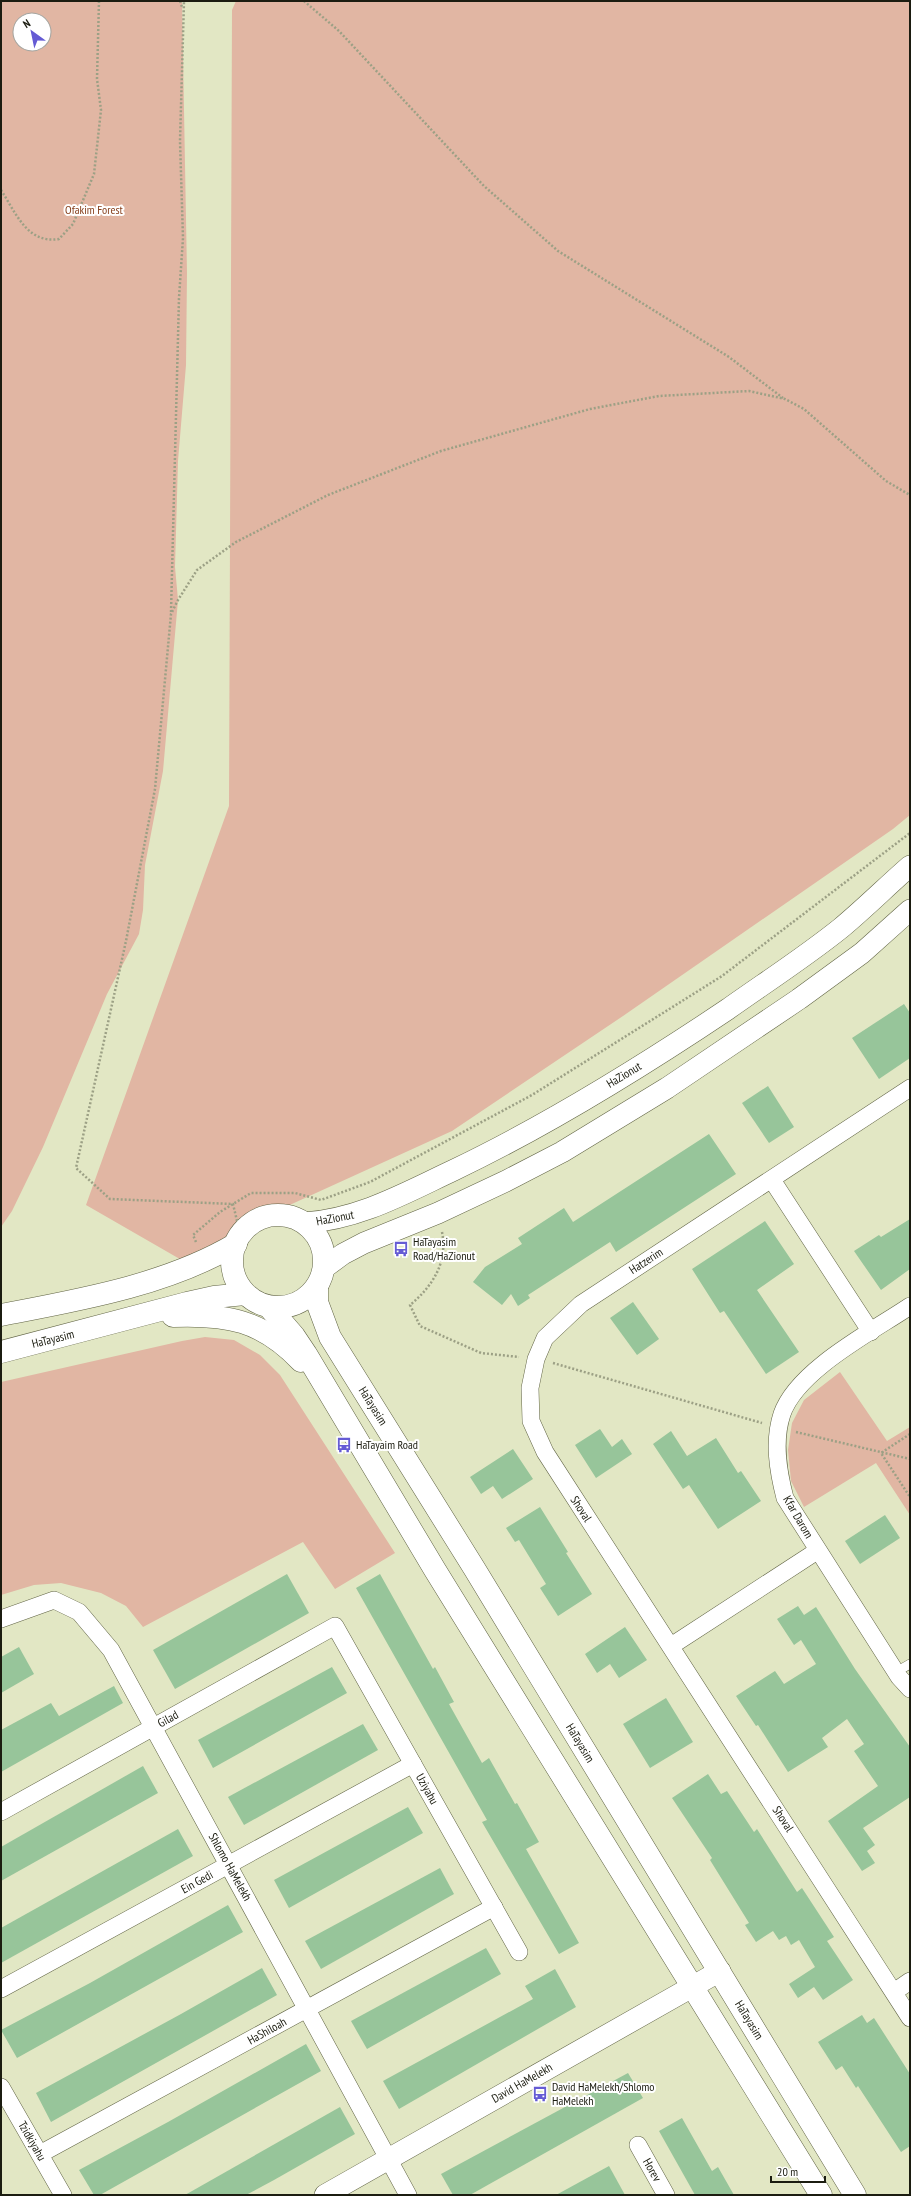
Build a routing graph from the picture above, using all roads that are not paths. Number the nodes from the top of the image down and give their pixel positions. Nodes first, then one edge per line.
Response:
1 (910, 866) edge
2 (910, 910) edge
3 (910, 1088) edge
4 (772, 1180) junction
5 (304, 1223) junction
6 (238, 1240) junction
7 (320, 1278) junction
8 (246, 1294) junction
9 (269, 1306) junction
10 (910, 1306) edge
11 (1, 1315) edge
12 (137, 1317) junction
13 (871, 1332) junction
14 (1, 1352) edge
15 (536, 1359) joint
16 (325, 1387) junction
17 (818, 1551) junction
18 (5, 1617) edge
19 (335, 1626) joint
20 (671, 1646) junction
21 (903, 1668) edge
22 (910, 1689) edge
23 (153, 1727) junction
24 (413, 1764) junction
25 (1, 1812) edge
26 (229, 1865) junction
27 (494, 1907) junction
28 (519, 1952) dead end
29 (720, 1971) junction
30 (910, 1980) edge
31 (693, 1986) junction
32 (1, 1989) edge
33 (894, 1992) junction
34 (307, 2009) junction
35 (910, 2018) edge
36 (1, 2087) edge
37 (638, 2145) dead end
38 (40, 2154) junction
39 (389, 2159) junction
40 (63, 2195) edge
41 (325, 2195) edge
42 (408, 2195) edge
43 (666, 2195) edge
44 (821, 2195) edge
45 (855, 2195) edge

1 - 5 street, HaZionut
2 - 7 street
3 - 4 street, Hatzerim
4 - 13 street
4 - 15 street, Hatzerim
5 - 6 main road
5 - 7 main road
6 - 8 main road
6 - 11 main road
7 - 9 main road
7 - 29 main road, HaTayasim
8 - 9 main road
8 - 12 main road, HaTayasim
9 - 16 main road
10 - 13 street, Kfar Darom
12 - 14 main road, HaTayasim
12 - 16 main road
13 - 17 street, Kfar Darom
15 - 20 street, Shoval
16 - 31 main road
17 - 20 street
17 - 21 street, Kfar Darom
18 - 23 street, Shlomo HaMelekh
19 - 23 street, Gilad
19 - 24 street, Uziyahu
20 - 33 street, Shoval
21 - 22 street, Kfar Darom
23 - 25 street, Gilad
23 - 26 street, Shlomo HaMelekh
24 - 26 street, Ein Gedi
24 - 27 street, Uziyahu
26 - 32 street, Ein Gedi
26 - 34 street, Shlomo HaMelekh
27 - 28 street, Uziyahu
27 - 34 street, HaShiloah
29 - 31 street, David HaMelekh
29 - 45 main road, HaTayasim
30 - 33 street
31 - 39 street, David HaMelekh
31 - 44 main road
33 - 35 street, Shoval
34 - 38 street, HaShiloah
34 - 39 street, Shlomo HaMelekh
36 - 38 street, Tzidkiyahu
37 - 43 street, Horev
38 - 40 street, Tzidkiyahu
39 - 41 street, David HaMelekh
39 - 42 street, Shlomo HaMelekh

